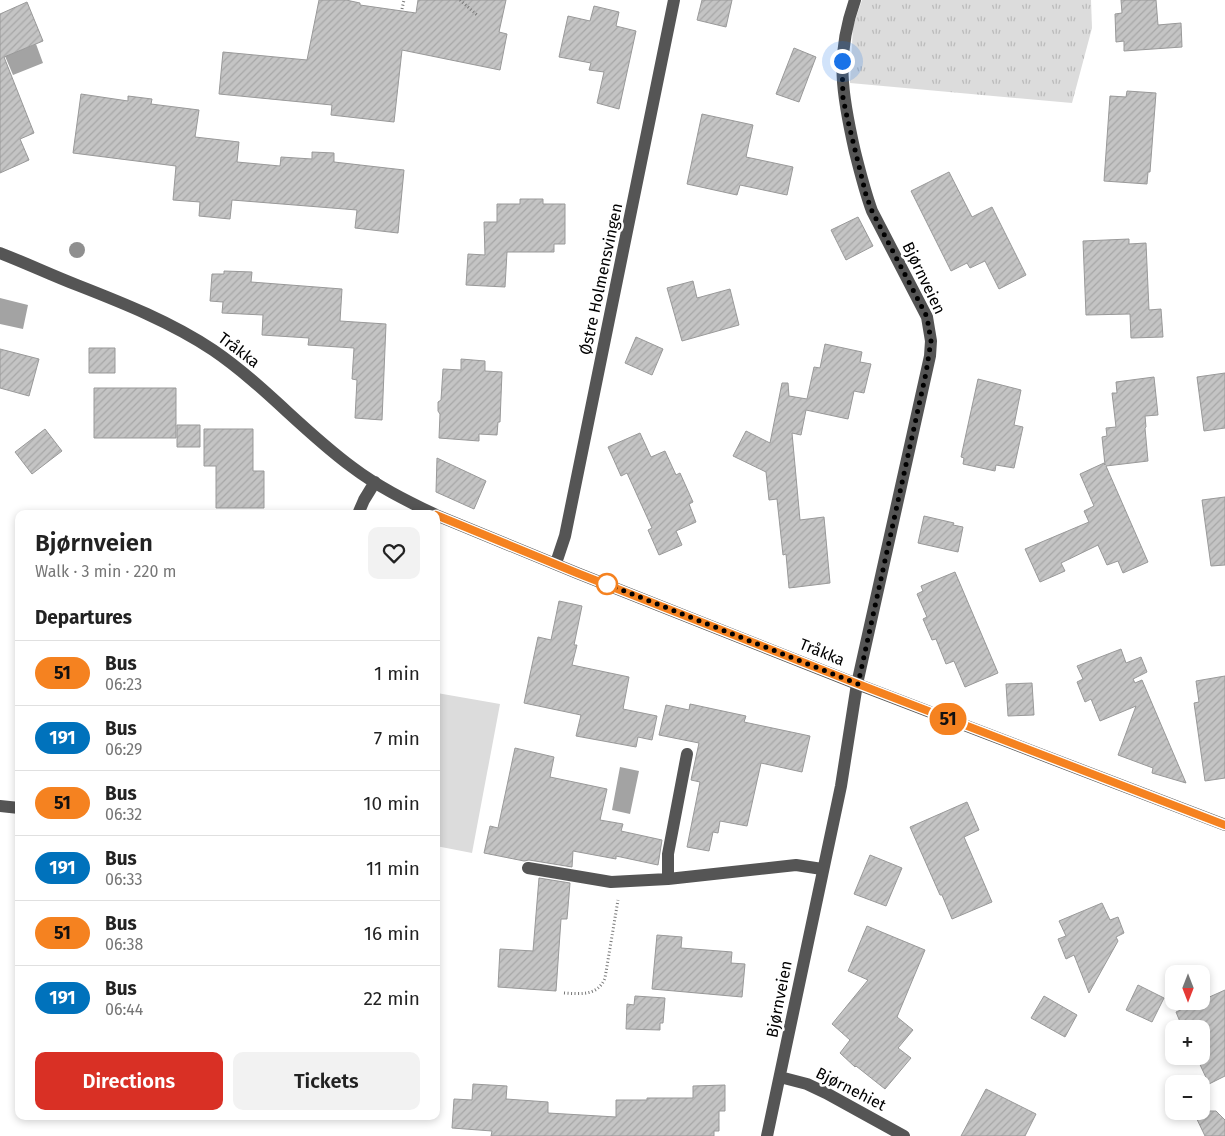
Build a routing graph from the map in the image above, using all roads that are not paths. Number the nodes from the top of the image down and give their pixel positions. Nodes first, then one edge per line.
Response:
1 (674, 0) edge
2 (855, 0) edge
3 (0, 253) edge
4 (374, 482) junction
5 (360, 510) edge
6 (426, 510) edge
7 (440, 516) edge
8 (556, 563) junction
9 (858, 684) junction
10 (687, 754) dead end
11 (0, 806) edge
12 (15, 808) edge
13 (1225, 825) edge
14 (528, 868) dead end
15 (822, 868) junction
16 (668, 879) junction
17 (780, 1077) junction
18 (767, 1136) edge
19 (904, 1136) edge

1 - 8 street, Østre Holmensvingen
2 - 9 street, Bjørnveien
3 - 4 street, Tråkka
4 - 5 street
4 - 6 street, Tråkka
7 - 8 street, Tråkka
8 - 9 street, Tråkka
9 - 13 street, Tråkka
9 - 15 street, Bjørnveien
10 - 16 street
11 - 12 street
14 - 16 street
15 - 16 street
15 - 17 street, Bjørnveien
17 - 18 street, Bjørnveien
17 - 19 street, Bjørnehiet

